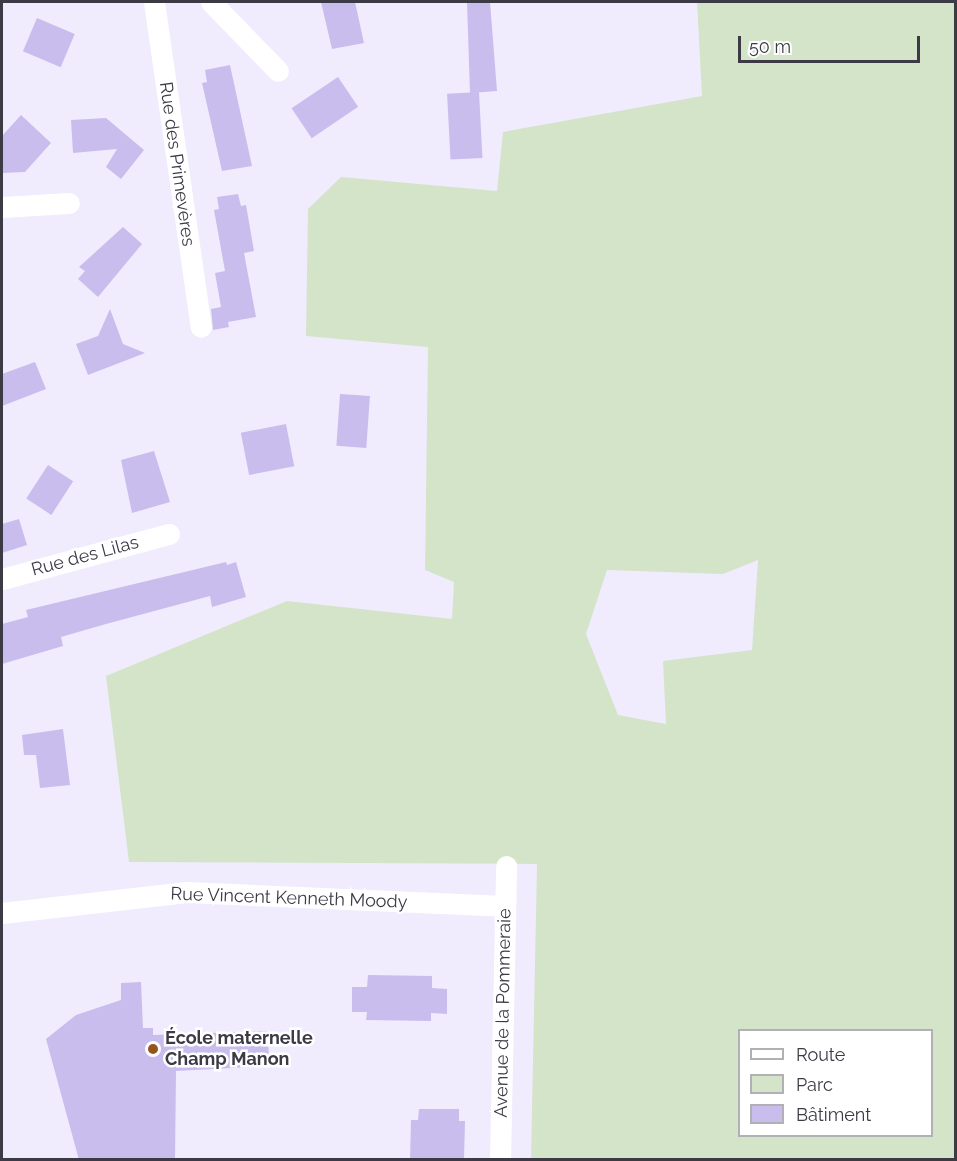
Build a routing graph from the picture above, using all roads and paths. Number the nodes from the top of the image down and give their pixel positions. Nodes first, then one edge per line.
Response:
1 (154, 2) edge
2 (211, 2) edge
3 (278, 71) dead end
4 (69, 203) dead end
5 (2, 207) edge
6 (201, 327) dead end
7 (169, 534) dead end
8 (2, 579) edge
9 (506, 866) dead end
10 (506, 906) junction
11 (2, 913) edge
12 (500, 1160) edge

1 - 6 street, Rue des Primevères
2 - 3 street
4 - 5 street
7 - 8 street, Rue des Lilas
9 - 10 street, Avenue de la Pommeraie
10 - 11 street, Rue Vincent Kenneth Moody
10 - 12 street, Avenue de la Pommeraie

